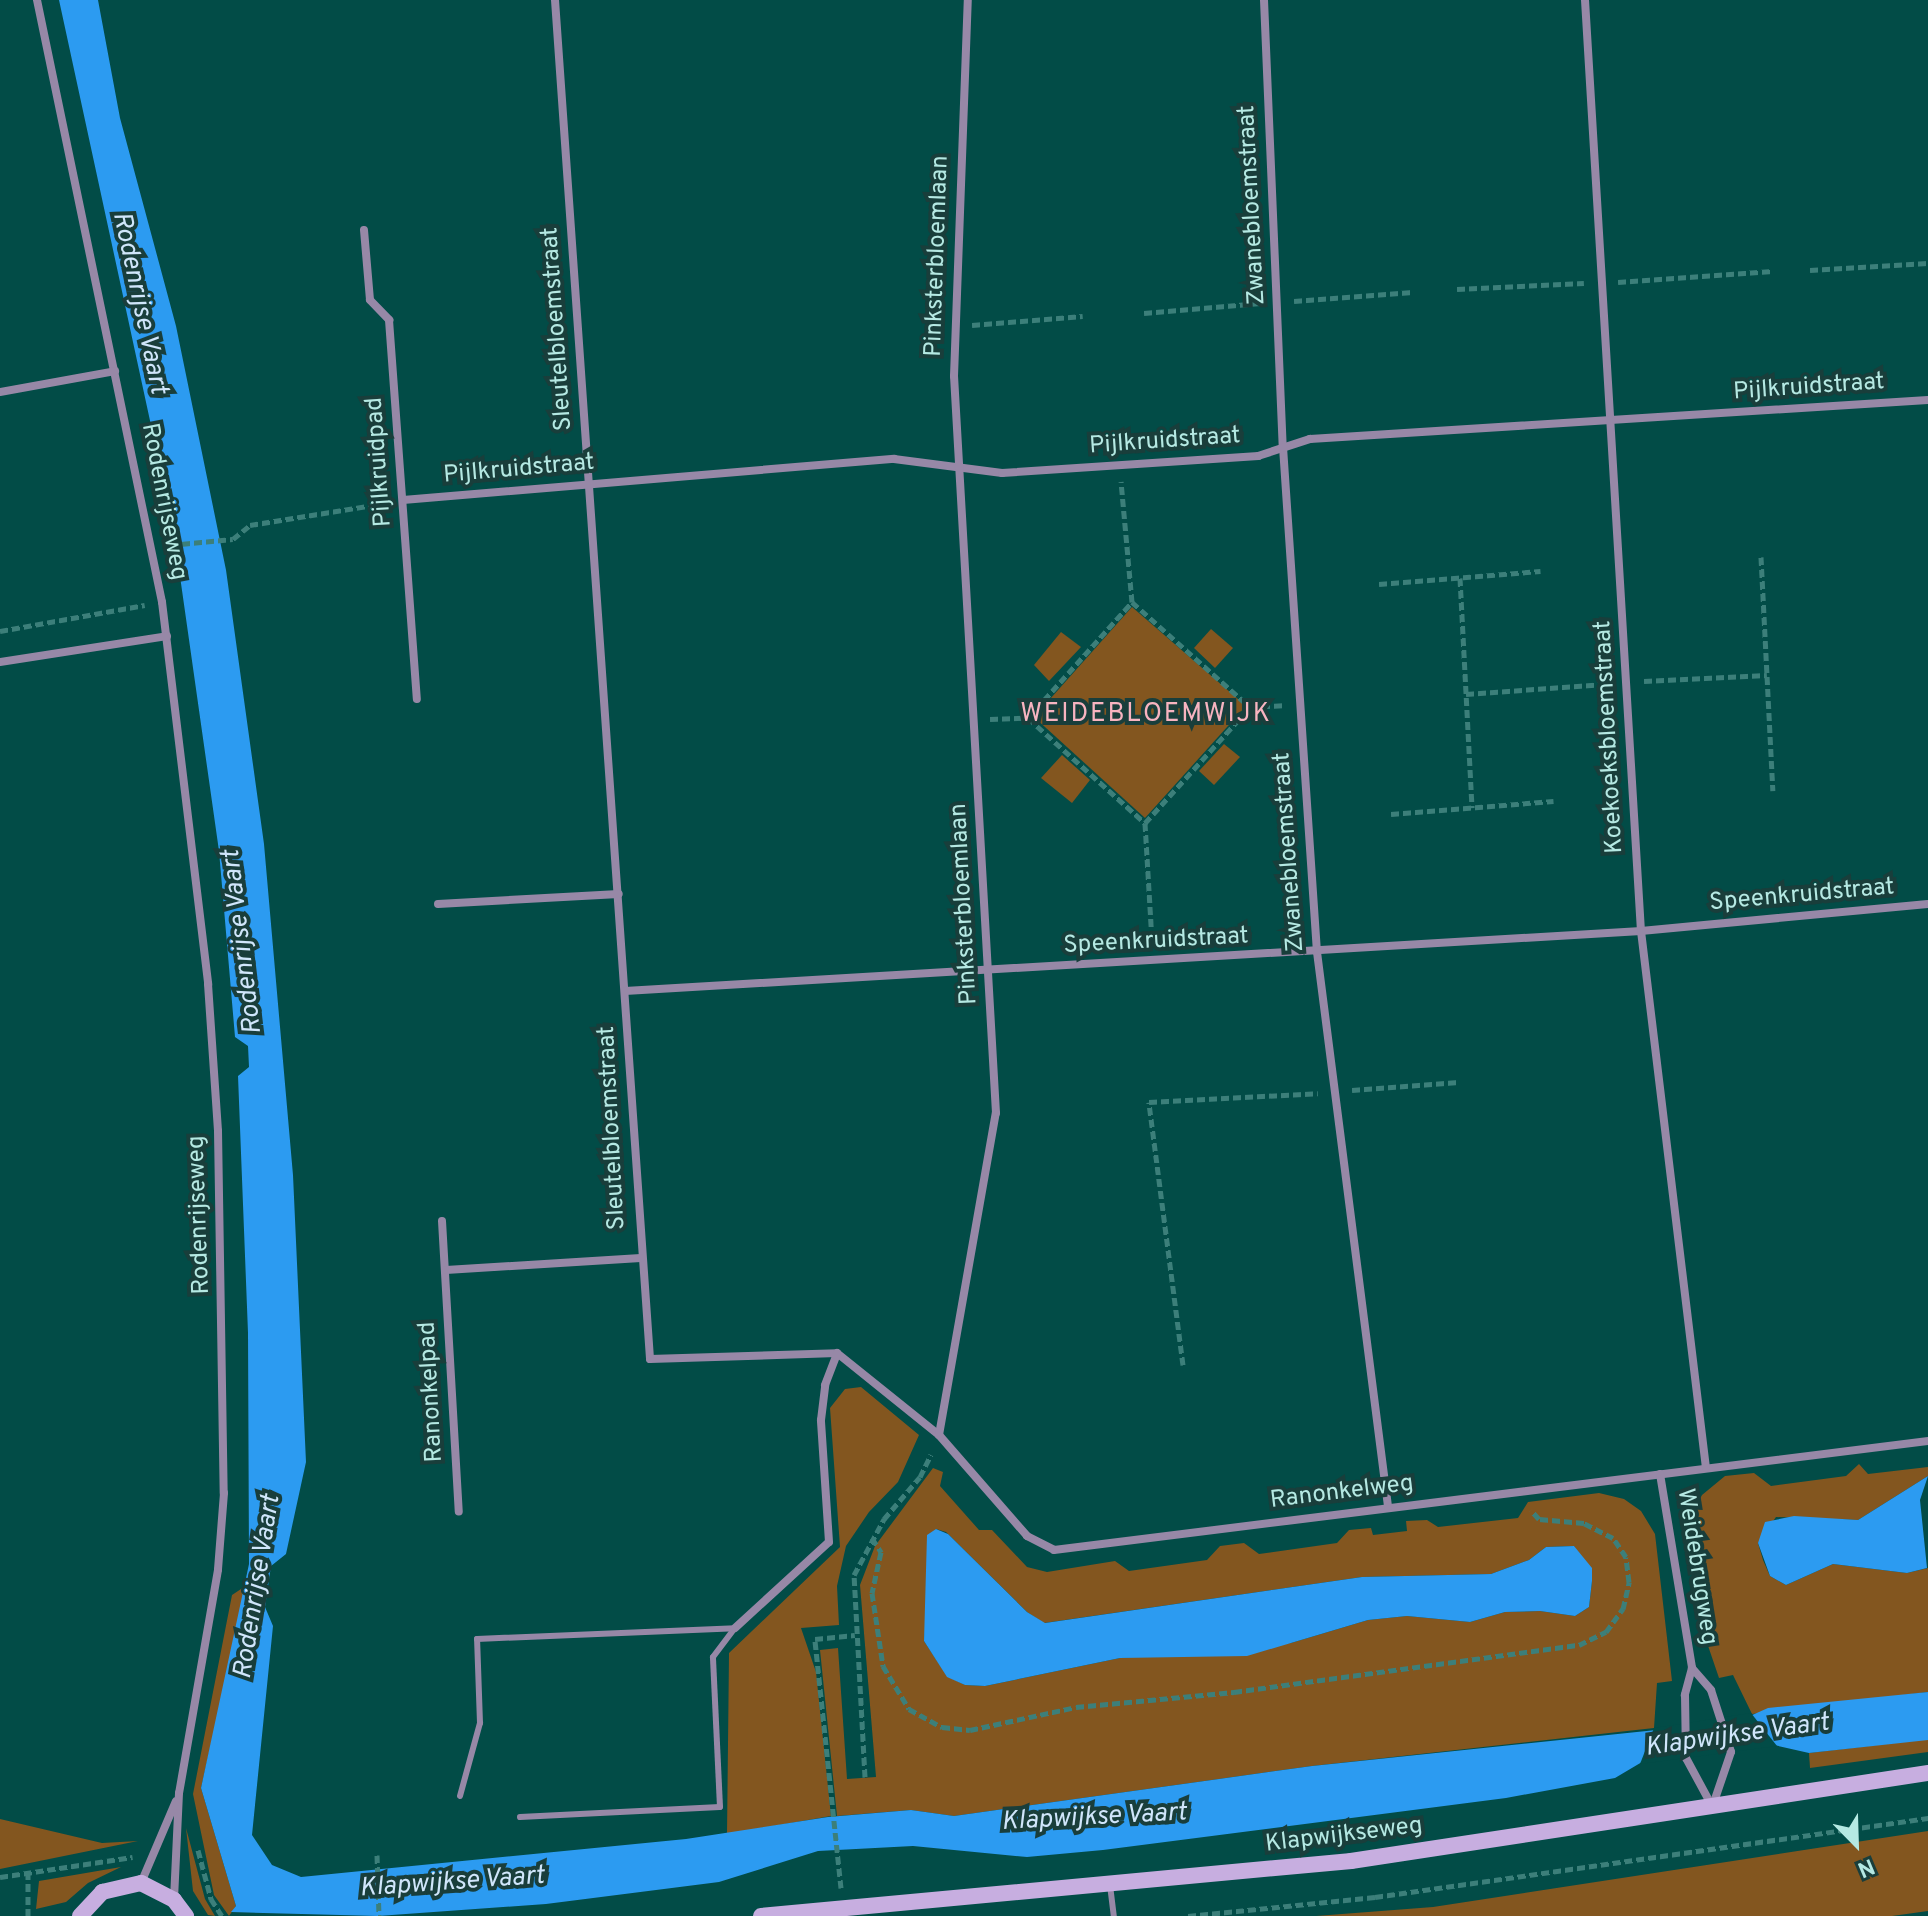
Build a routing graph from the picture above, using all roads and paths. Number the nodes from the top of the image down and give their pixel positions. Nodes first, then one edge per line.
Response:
1 (37, 0) edge
2 (555, 0) edge
3 (968, 0) edge
4 (1264, 0) edge
5 (1585, 0) edge
6 (364, 230) dead end
7 (1928, 263) edge
8 (1810, 270) dead end
9 (1083, 316) dead end
10 (955, 327) junction
11 (115, 371) junction
12 (0, 392) edge
13 (1928, 400) edge
14 (1611, 420) junction
15 (1283, 447) junction
16 (1119, 465) junction
17 (957, 468) junction
18 (590, 483) junction
19 (403, 500) junction
20 (171, 548) dead end
21 (1761, 557) dead end
22 (1540, 571) dead end
23 (1460, 578) junction
24 (1379, 584) dead end
25 (162, 602) junction
26 (1132, 602) junction
27 (0, 631) edge
28 (167, 636) junction
29 (0, 662) edge
30 (417, 699) dead end
31 (1300, 704) junction
32 (1250, 707) junction
33 (1028, 718) junction
34 (974, 720) junction
35 (1773, 791) dead end
36 (1553, 801) dead end
37 (1472, 808) junction
38 (1391, 814) dead end
39 (1145, 823) junction
40 (619, 894) junction
41 (438, 904) dead end
42 (1928, 904) edge
43 (1641, 931) junction
44 (1317, 952) junction
45 (1153, 962) junction
46 (989, 971) junction
47 (625, 991) junction
48 (1459, 1082) dead end
49 (1334, 1092) junction
50 (442, 1221) dead end
51 (641, 1258) junction
52 (446, 1270) junction
53 (837, 1353) junction
54 (1183, 1365) dead end
55 (939, 1435) junction
56 (1928, 1441) edge
57 (1706, 1468) junction
58 (1660, 1474) junction
59 (1529, 1489) junction
60 (1388, 1506) junction
61 (459, 1512) dead end
62 (872, 1538) junction
63 (735, 1628) junction
64 (855, 1635) junction
65 (1692, 1668) junction
66 (1928, 1773) edge
67 (865, 1777) dead end
68 (179, 1793) junction
69 (460, 1796) dead end
70 (1713, 1807) junction
71 (520, 1817) dead end
72 (1928, 1818) edge
73 (196, 1841) dead end
74 (157, 1850) junction
75 (837, 1854) dead end
76 (377, 1855) dead end
77 (28, 1874) junction
78 (0, 1877) edge
79 (141, 1883) junction
80 (1110, 1885) junction
81 (174, 1900) junction
82 (28, 1916) edge
83 (80, 1916) edge
84 (186, 1916) edge
85 (222, 1916) edge
86 (379, 1916) edge
87 (761, 1916) edge
88 (1114, 1916) edge
89 (1188, 1916) edge

1 - 11 street, Rodenrijseweg
2 - 18 street, Sleutelbloemstraat
3 - 10 street, Pinksterbloemlaan
4 - 15 street, Zwanebloemstraat
5 - 14 street, Koekoeksbloemstraat
6 - 19 street, Pijlkruidpad
7 - 8 path
9 - 10 path
10 - 17 street, Pinksterbloemlaan
11 - 12 street
11 - 25 street, Rodenrijseweg
13 - 14 street, Pijlkruidstraat
14 - 15 street, Pijlkruidstraat
14 - 43 street, Koekoeksbloemstraat
15 - 16 street, Pijlkruidstraat
15 - 31 street, Zwanebloemstraat
16 - 17 street, Pijlkruidstraat
16 - 26 path
17 - 18 street, Pijlkruidstraat
17 - 34 street, Pinksterbloemlaan
18 - 19 street, Pijlkruidstraat
18 - 40 street, Sleutelbloemstraat
19 - 20 path
19 - 30 street, Pijlkruidpad
21 - 35 path
22 - 23 path
23 - 24 path
23 - 37 path
25 - 27 path
25 - 28 street, Rodenrijseweg
26 - 32 path
26 - 33 path
28 - 29 street
28 - 68 street, Rodenrijseweg
31 - 32 path
31 - 44 street, Zwanebloemstraat
32 - 39 path
33 - 34 path
33 - 39 path
34 - 46 street, Pinksterbloemlaan
36 - 37 path
37 - 38 path
39 - 45 path
40 - 41 street
40 - 47 street, Sleutelbloemstraat
42 - 43 street, Speenkruidstraat
43 - 44 street, Speenkruidstraat
43 - 57 street, Koekoeksbloemstraat
44 - 45 street, Speenkruidstraat
44 - 49 street, Zwanebloemstraat
45 - 46 street, Speenkruidstraat
46 - 47 street, Speenkruidstraat
46 - 55 street, Pinksterbloemlaan
47 - 51 street, Sleutelbloemstraat
48 - 49 path
49 - 54 path
49 - 60 street, Zwanebloemstraat
50 - 52 street, Ranonkelpad
51 - 52 street
51 - 53 street, Sleutelbloemstraat
52 - 61 street, Ranonkelpad
53 - 55 street, Ranonkelweg
53 - 63 street
55 - 60 street, Ranonkelweg
55 - 62 path
56 - 57 street, Ranonkelweg
57 - 58 street, Ranonkelweg
58 - 59 street, Ranonkelweg
58 - 65 street, Weidebrugweg
59 - 60 street, Ranonkelweg
59 - 62 path
62 - 64 path
63 - 69 lane
63 - 71 lane
64 - 67 path
64 - 75 path
65 - 70 street, Weidebrugweg
65 - 70 street, Weidebrugweg
66 - 70 main road, Klapwijkseweg
68 - 74 street, Rodenrijseweg
68 - 81 street, Rodenrijseweg
70 - 80 main road, Klapwijkseweg
72 - 89 path
73 - 85 path
74 - 77 path
74 - 79 street, Rodenrijseweg
76 - 86 path
77 - 78 path
77 - 82 path
79 - 81 main road
79 - 83 main road
80 - 87 main road, Klapwijkseweg
80 - 88 lane
81 - 84 main road

